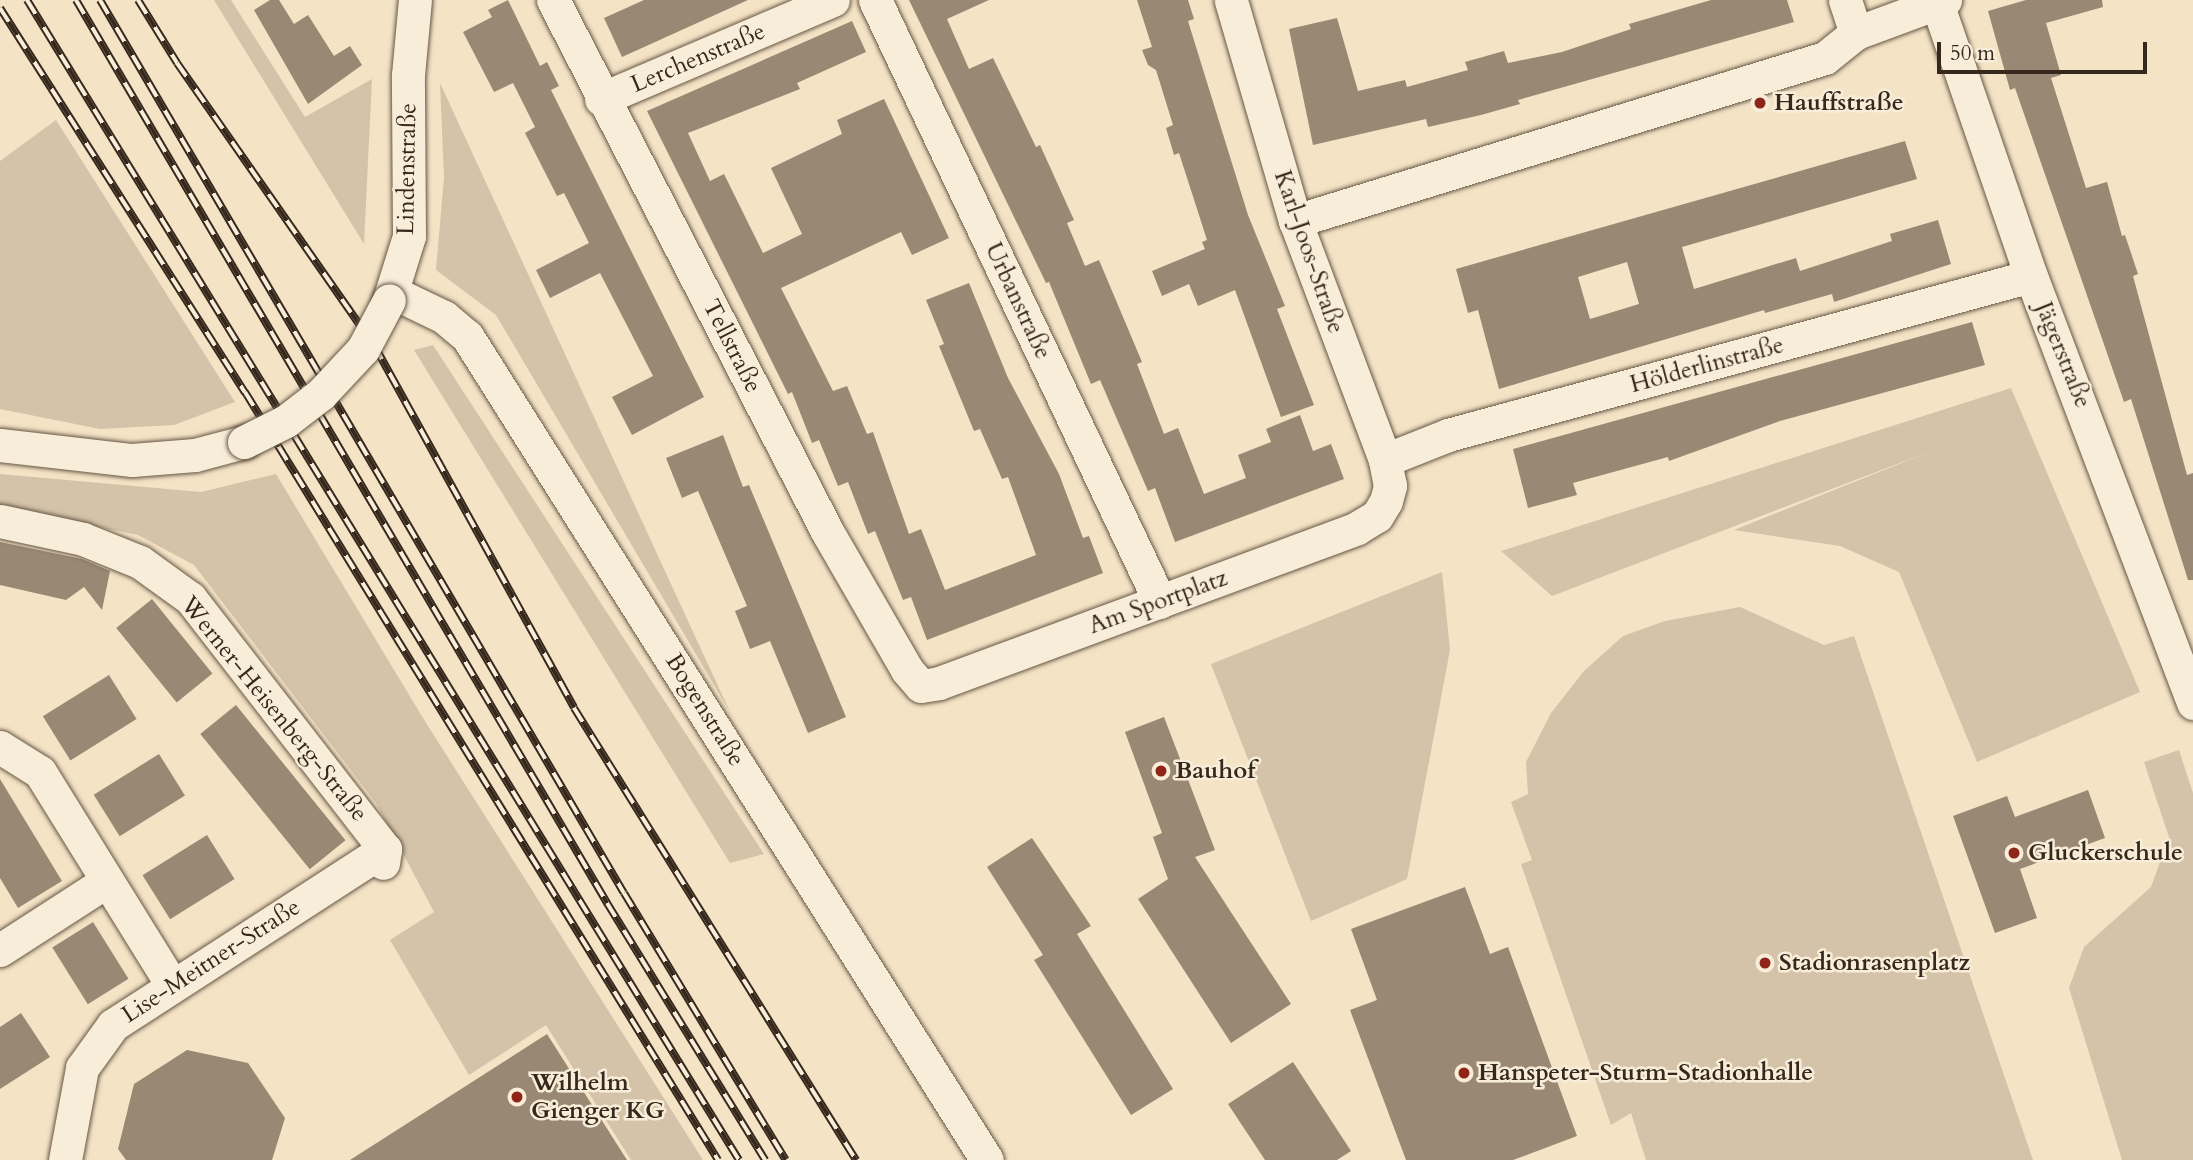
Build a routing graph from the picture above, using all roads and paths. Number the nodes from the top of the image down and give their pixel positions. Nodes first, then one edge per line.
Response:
1 (414, 0) edge
2 (552, 0) edge
3 (833, 0) edge
4 (875, 0) edge
5 (1231, 0) edge
6 (1845, 0) edge
7 (1942, 3) edge
8 (1856, 33) junction
9 (601, 99) junction
10 (1296, 221) junction
11 (2031, 276) junction
12 (391, 296) junction
13 (0, 446) edge
14 (1385, 460) junction
15 (1386, 501) joint
16 (0, 521) edge
17 (1160, 602) junction
18 (921, 686) joint
19 (2193, 703) edge
20 (0, 747) edge
21 (384, 856) joint
22 (107, 881) junction
23 (0, 950) edge
24 (172, 985) junction
25 (65, 1160) edge
26 (987, 1160) edge

1 - 12 street, Lindenstraße
2 - 9 street, Tellstraße
3 - 9 street, Lerchenstraße
4 - 17 street, Urbanstraße
5 - 10 street, Karl-Joos-Straße
6 - 8 street
7 - 8 street
7 - 11 street, Jägerstraße
8 - 10 street
9 - 18 street, Tellstraße
10 - 14 street, Karl-Joos-Straße
11 - 14 street, Hölderlinstraße
11 - 19 street, Jägerstraße
12 - 13 street, Lindenstraße, bridge
12 - 26 street, Bogenstraße
14 - 15 street, Karl-Joos-Straße
15 - 17 street, Am Sportplatz
16 - 21 street, Werner-Heisenberg-Straße
17 - 18 street, Am Sportplatz
20 - 22 street
21 - 24 street, Lise-Meitner-Straße
22 - 23 street
22 - 24 street
24 - 25 street, Lise-Meitner-Straße

